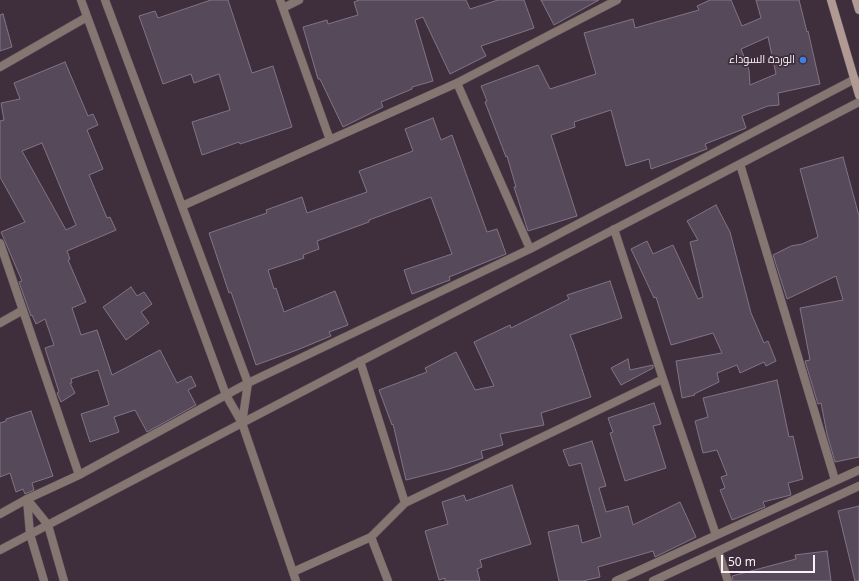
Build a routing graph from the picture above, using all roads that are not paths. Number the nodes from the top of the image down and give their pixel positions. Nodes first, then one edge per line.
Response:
1 (81, 0) edge
2 (105, 0) edge
3 (299, 0) edge
4 (618, 0) edge
5 (831, 0) edge
6 (856, 0) edge
7 (281, 4) edge
8 (859, 10) edge
9 (87, 17) junction
10 (0, 67) edge
11 (855, 79) junction
12 (457, 83) junction
13 (859, 95) edge
14 (859, 102) edge
15 (330, 140) junction
16 (740, 164) junction
17 (182, 206) junction
18 (614, 229) junction
19 (0, 243) edge
20 (530, 250) junction
21 (23, 310) junction
22 (0, 323) edge
23 (360, 361) junction
24 (663, 379) junction
25 (248, 383) junction
26 (226, 394) junction
27 (242, 423) junction
28 (859, 470) edge
29 (79, 475) junction
30 (835, 480) junction
31 (859, 486) edge
32 (27, 499) junction
33 (405, 503) junction
34 (0, 514) edge
35 (48, 525) junction
36 (30, 534) junction
37 (716, 535) junction
38 (371, 538) junction
39 (0, 550) edge
40 (718, 551) junction
41 (293, 572) junction
42 (44, 581) edge
43 (64, 581) edge
44 (296, 581) edge
45 (388, 581) edge
46 (616, 581) edge
47 (653, 581) edge
48 (728, 581) edge

1 - 9 street
2 - 17 street
3 - 7 street
4 - 12 street
5 - 11 main road
6 - 8 main road
7 - 15 street
9 - 10 street
9 - 26 street
11 - 13 main road
11 - 20 street
12 - 15 street
12 - 20 street
14 - 16 street
15 - 17 street
16 - 18 street
16 - 30 street
17 - 25 street
18 - 23 street
18 - 24 street
19 - 21 street
20 - 25 street
21 - 22 street
21 - 29 street
23 - 27 street
23 - 33 street
24 - 33 street
24 - 37 street
25 - 26 street
25 - 27 street
26 - 27 street
26 - 29 street
27 - 35 street
27 - 41 street
28 - 30 street
29 - 32 street
30 - 37 street
31 - 40 street
32 - 34 street
32 - 35 street
32 - 36 street
33 - 38 street
35 - 36 street
35 - 43 street
36 - 39 street
36 - 42 street
37 - 46 street
38 - 41 street
38 - 45 street
40 - 47 street
40 - 48 street
41 - 44 street

